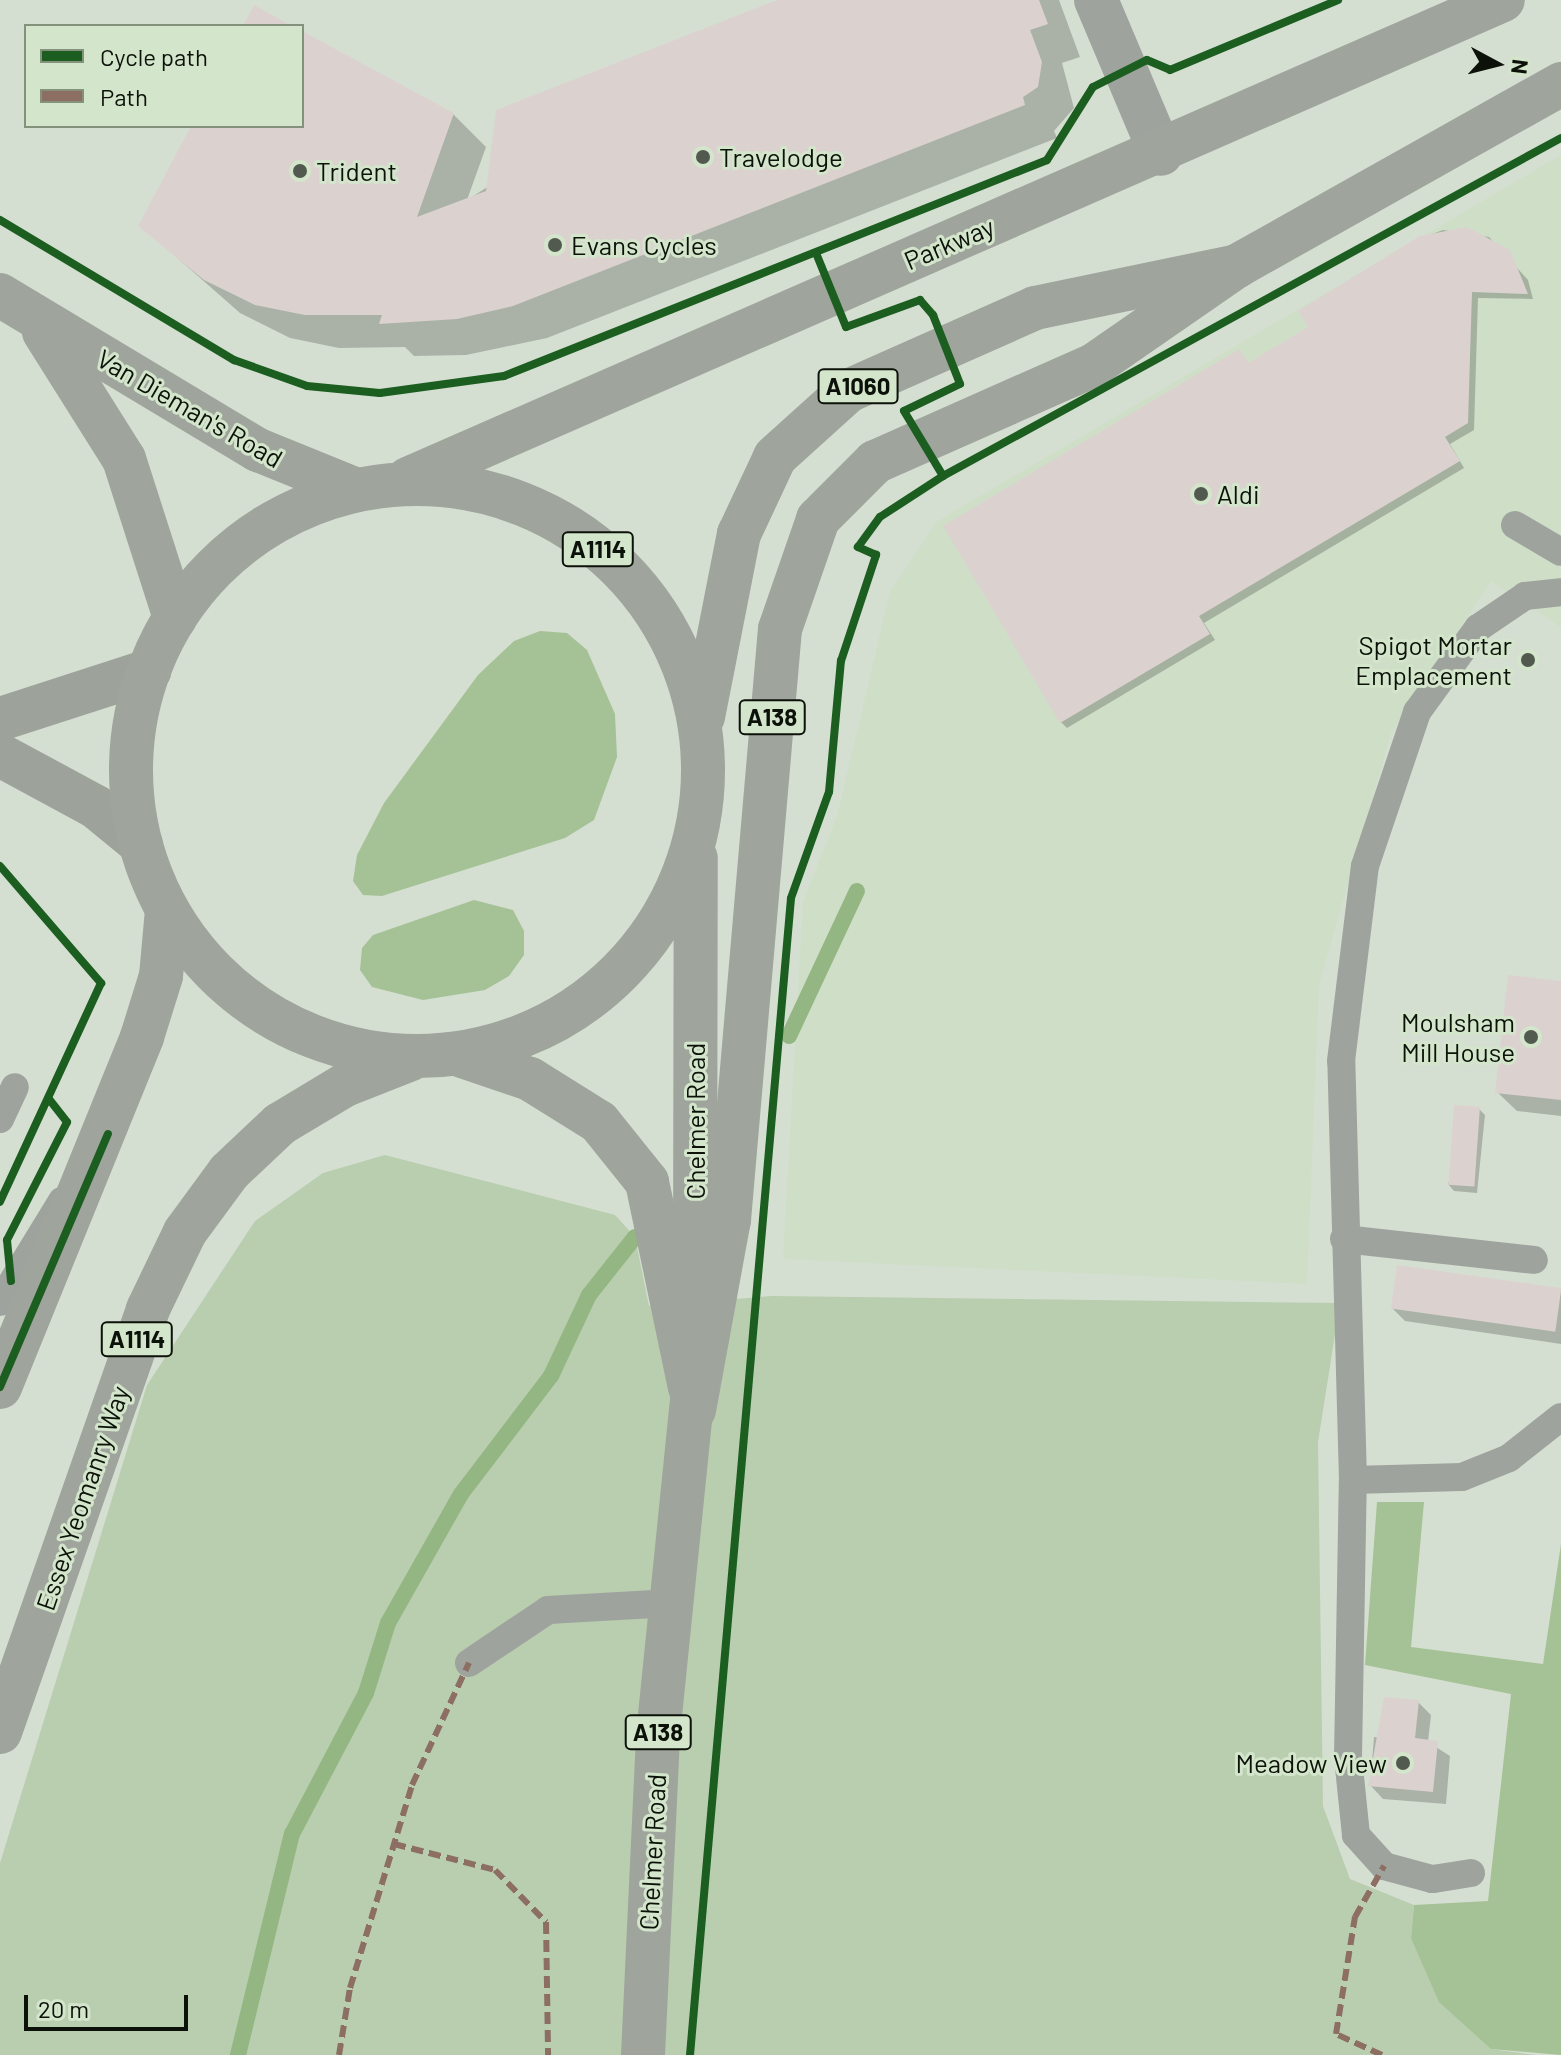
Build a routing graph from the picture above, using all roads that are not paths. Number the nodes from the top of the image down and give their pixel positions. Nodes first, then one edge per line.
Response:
1 (1096, 0) edge
2 (1503, 0) edge
3 (1556, 95) edge
4 (1161, 154) junction
5 (1237, 266) junction
6 (15, 304) edge
7 (376, 487) junction
8 (1515, 525) dead end
9 (1561, 552) edge
10 (1561, 592) edge
11 (175, 618) junction
12 (149, 671) junction
13 (0, 719) edge
14 (701, 735) junction
15 (0, 755) edge
16 (696, 832) junction
17 (141, 844) junction
18 (167, 910) junction
19 (437, 1055) junction
20 (15, 1087) dead end
21 (0, 1119) edge
22 (93, 1169) junction
23 (1344, 1239) junction
24 (1534, 1260) dead end
25 (0, 1302) edge
26 (0, 1387) edge
27 (694, 1410) junction
28 (1561, 1417) edge
29 (1353, 1480) junction
30 (672, 1603) junction
31 (469, 1663) dead end
32 (0, 1732) edge
33 (1471, 1873) dead end
34 (648, 2054) edge

1 - 4 street
2 - 4 main road, Parkway
3 - 5 main road, A1060
4 - 7 main road, Parkway
5 - 14 main road, A1060
5 - 27 main road, A138
6 - 7 main road, Van Dieman's Road / A1114
6 - 11 main road, Van Dieman's Road / A1114
7 - 11 main road, A1114
7 - 14 main road, A1114
8 - 9 lane
10 - 23 lane
11 - 12 main road, A1114
12 - 13 main road
12 - 17 main road, A1114
14 - 16 main road, A1114
15 - 17 main road
16 - 19 main road, A1114
16 - 27 main road, Chelmer Road / A138
17 - 18 main road, A1114
18 - 19 main road, A1114
18 - 22 main road, A1114
19 - 27 main road, Chelmer Road / A138
19 - 32 main road, Essex Yeomanry Way / A1114
20 - 21 lane
22 - 25 lane
22 - 26 main road, A1114
23 - 24 lane
23 - 29 lane
27 - 30 main road, Chelmer Road / A138
28 - 29 lane
29 - 33 lane
30 - 31 lane
30 - 34 main road, Chelmer Road / A138

